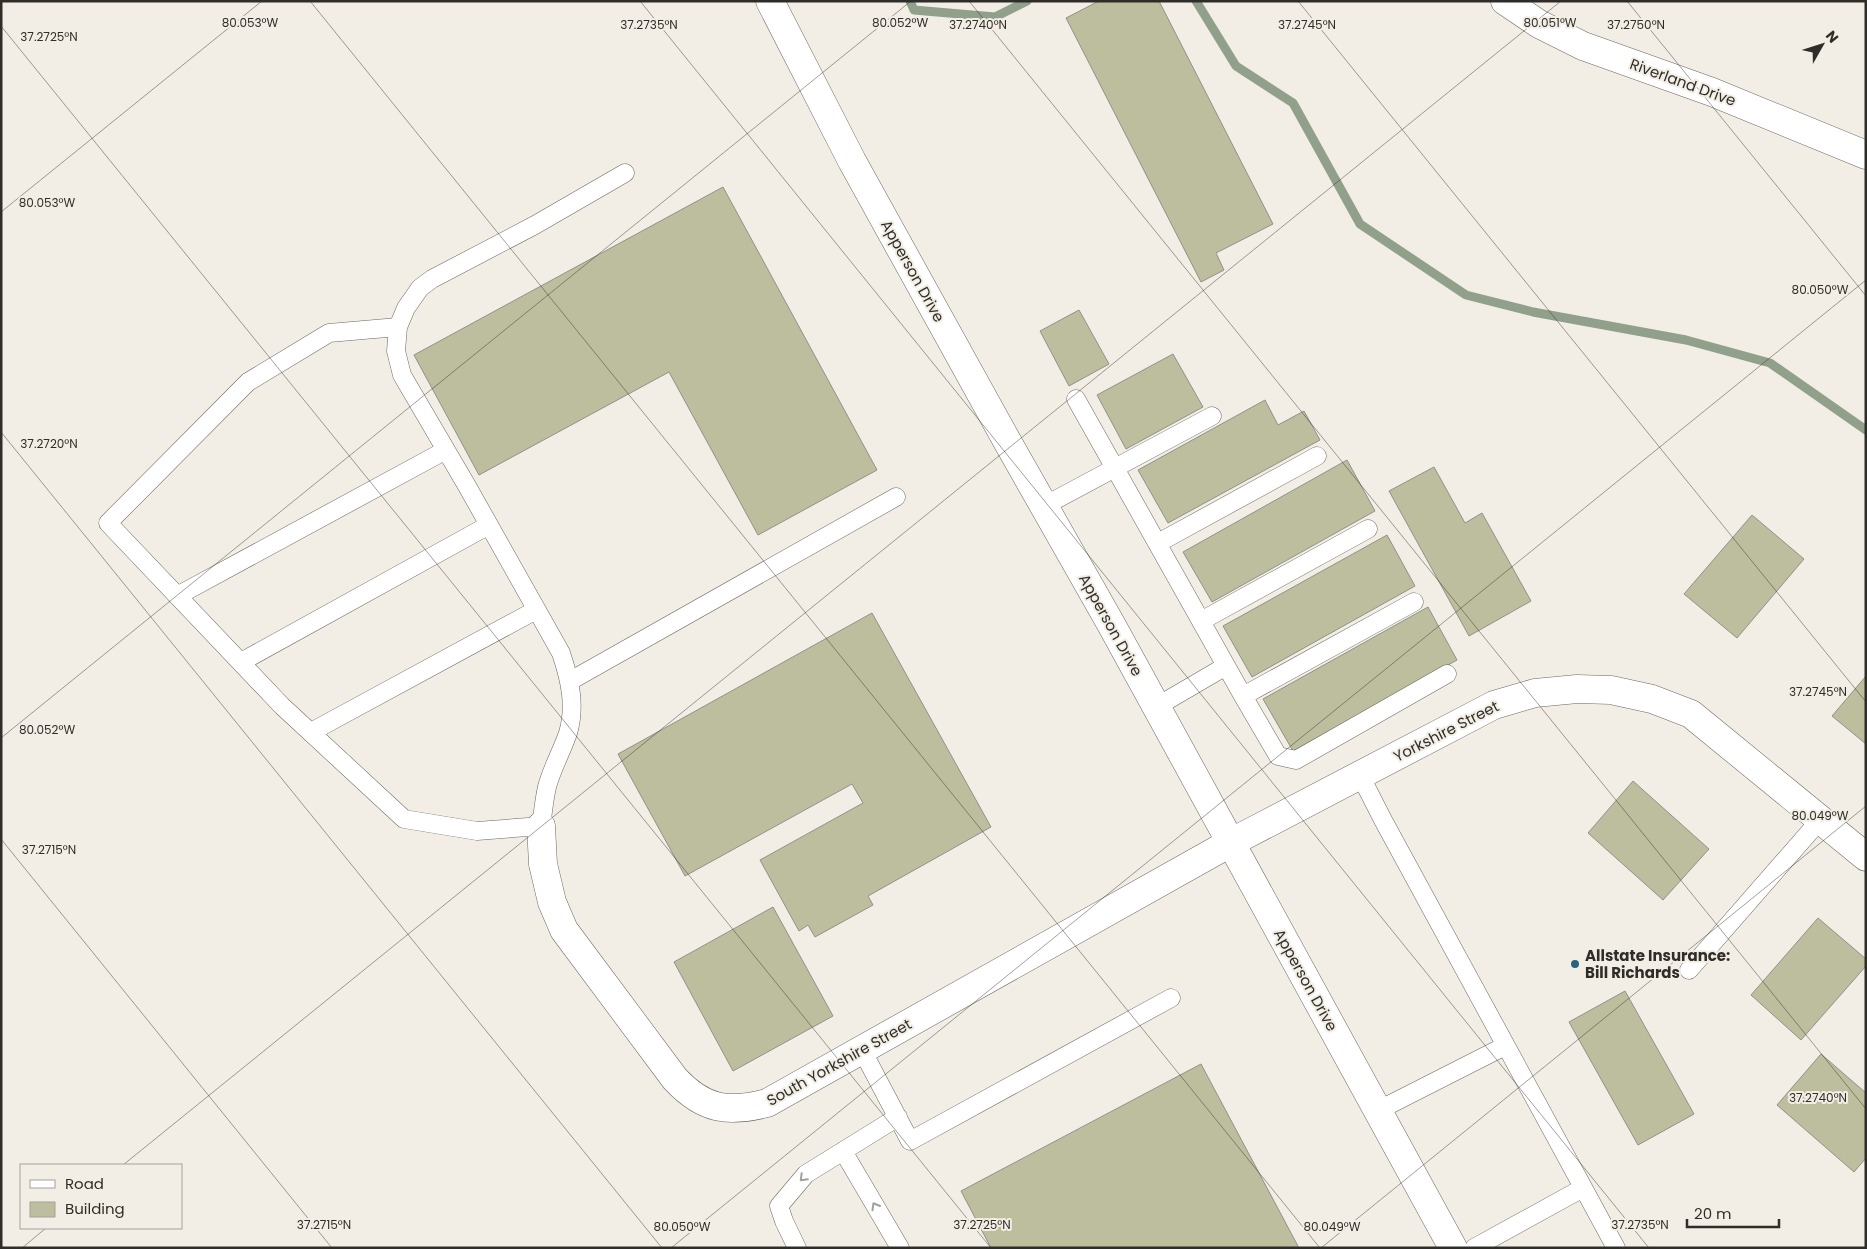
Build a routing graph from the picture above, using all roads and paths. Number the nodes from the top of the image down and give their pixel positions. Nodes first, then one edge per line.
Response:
1 (770, 1) edge
2 (1505, 1) edge
3 (1866, 155) edge
4 (625, 173) dead end
5 (398, 327) junction
6 (1076, 399) dead end
7 (1212, 416) dead end
8 (446, 450) junction
9 (1317, 456) dead end
10 (1115, 468) junction
11 (896, 496) dead end
12 (1044, 506) junction
13 (489, 525) junction
14 (1368, 529) dead end
15 (1158, 543) junction
16 (177, 596) junction
17 (1414, 602) dead end
18 (536, 610) junction
19 (1201, 621) junction
20 (241, 662) junction
21 (1226, 666) junction
22 (1447, 674) dead end
23 (570, 681) junction
24 (1242, 696) junction
25 (1156, 707) junction
26 (311, 732) junction
27 (1360, 775) junction
28 (1820, 820) junction
29 (541, 826) junction
30 (1230, 843) junction
31 (1866, 857) edge
32 (1689, 970) dead end
33 (1171, 998) dead end
34 (1505, 1046) junction
35 (862, 1050) junction
36 (1377, 1110) junction
37 (898, 1117) junction
38 (843, 1151) junction
39 (1583, 1188) junction
40 (797, 1248) edge
41 (900, 1248) edge
42 (1453, 1248) edge
43 (1474, 1248) edge
44 (1616, 1248) edge

1 - 12 street, Apperson Drive
2 - 3 street, Riverland Drive
4 - 5 lane
5 - 8 lane
5 - 16 lane
6 - 10 lane
7 - 10 lane
8 - 13 lane
8 - 16 lane
9 - 15 lane
10 - 12 lane
10 - 15 lane
11 - 23 lane
12 - 25 street, Apperson Drive
13 - 18 lane
13 - 20 lane
14 - 19 lane
15 - 19 lane
16 - 20 lane
17 - 24 lane
18 - 23 lane
18 - 26 lane
19 - 21 lane
20 - 26 lane
21 - 24 lane
21 - 25 lane
22 - 24 lane
23 - 29 lane
25 - 30 street, Apperson Drive
26 - 29 lane
27 - 28 street, Yorkshire Street
27 - 30 street, Yorkshire Street
27 - 34 lane
28 - 31 street, Yorkshire Street
28 - 32 lane
29 - 35 street, South Yorkshire Street
30 - 35 street, South Yorkshire Street
30 - 36 street, Apperson Drive
33 - 37 lane
34 - 36 lane
34 - 39 lane
35 - 37 lane
36 - 42 street, Apperson Drive
37 - 38 lane
38 -> 40 lane
41 -> 38 lane
39 - 43 lane
39 - 44 lane

